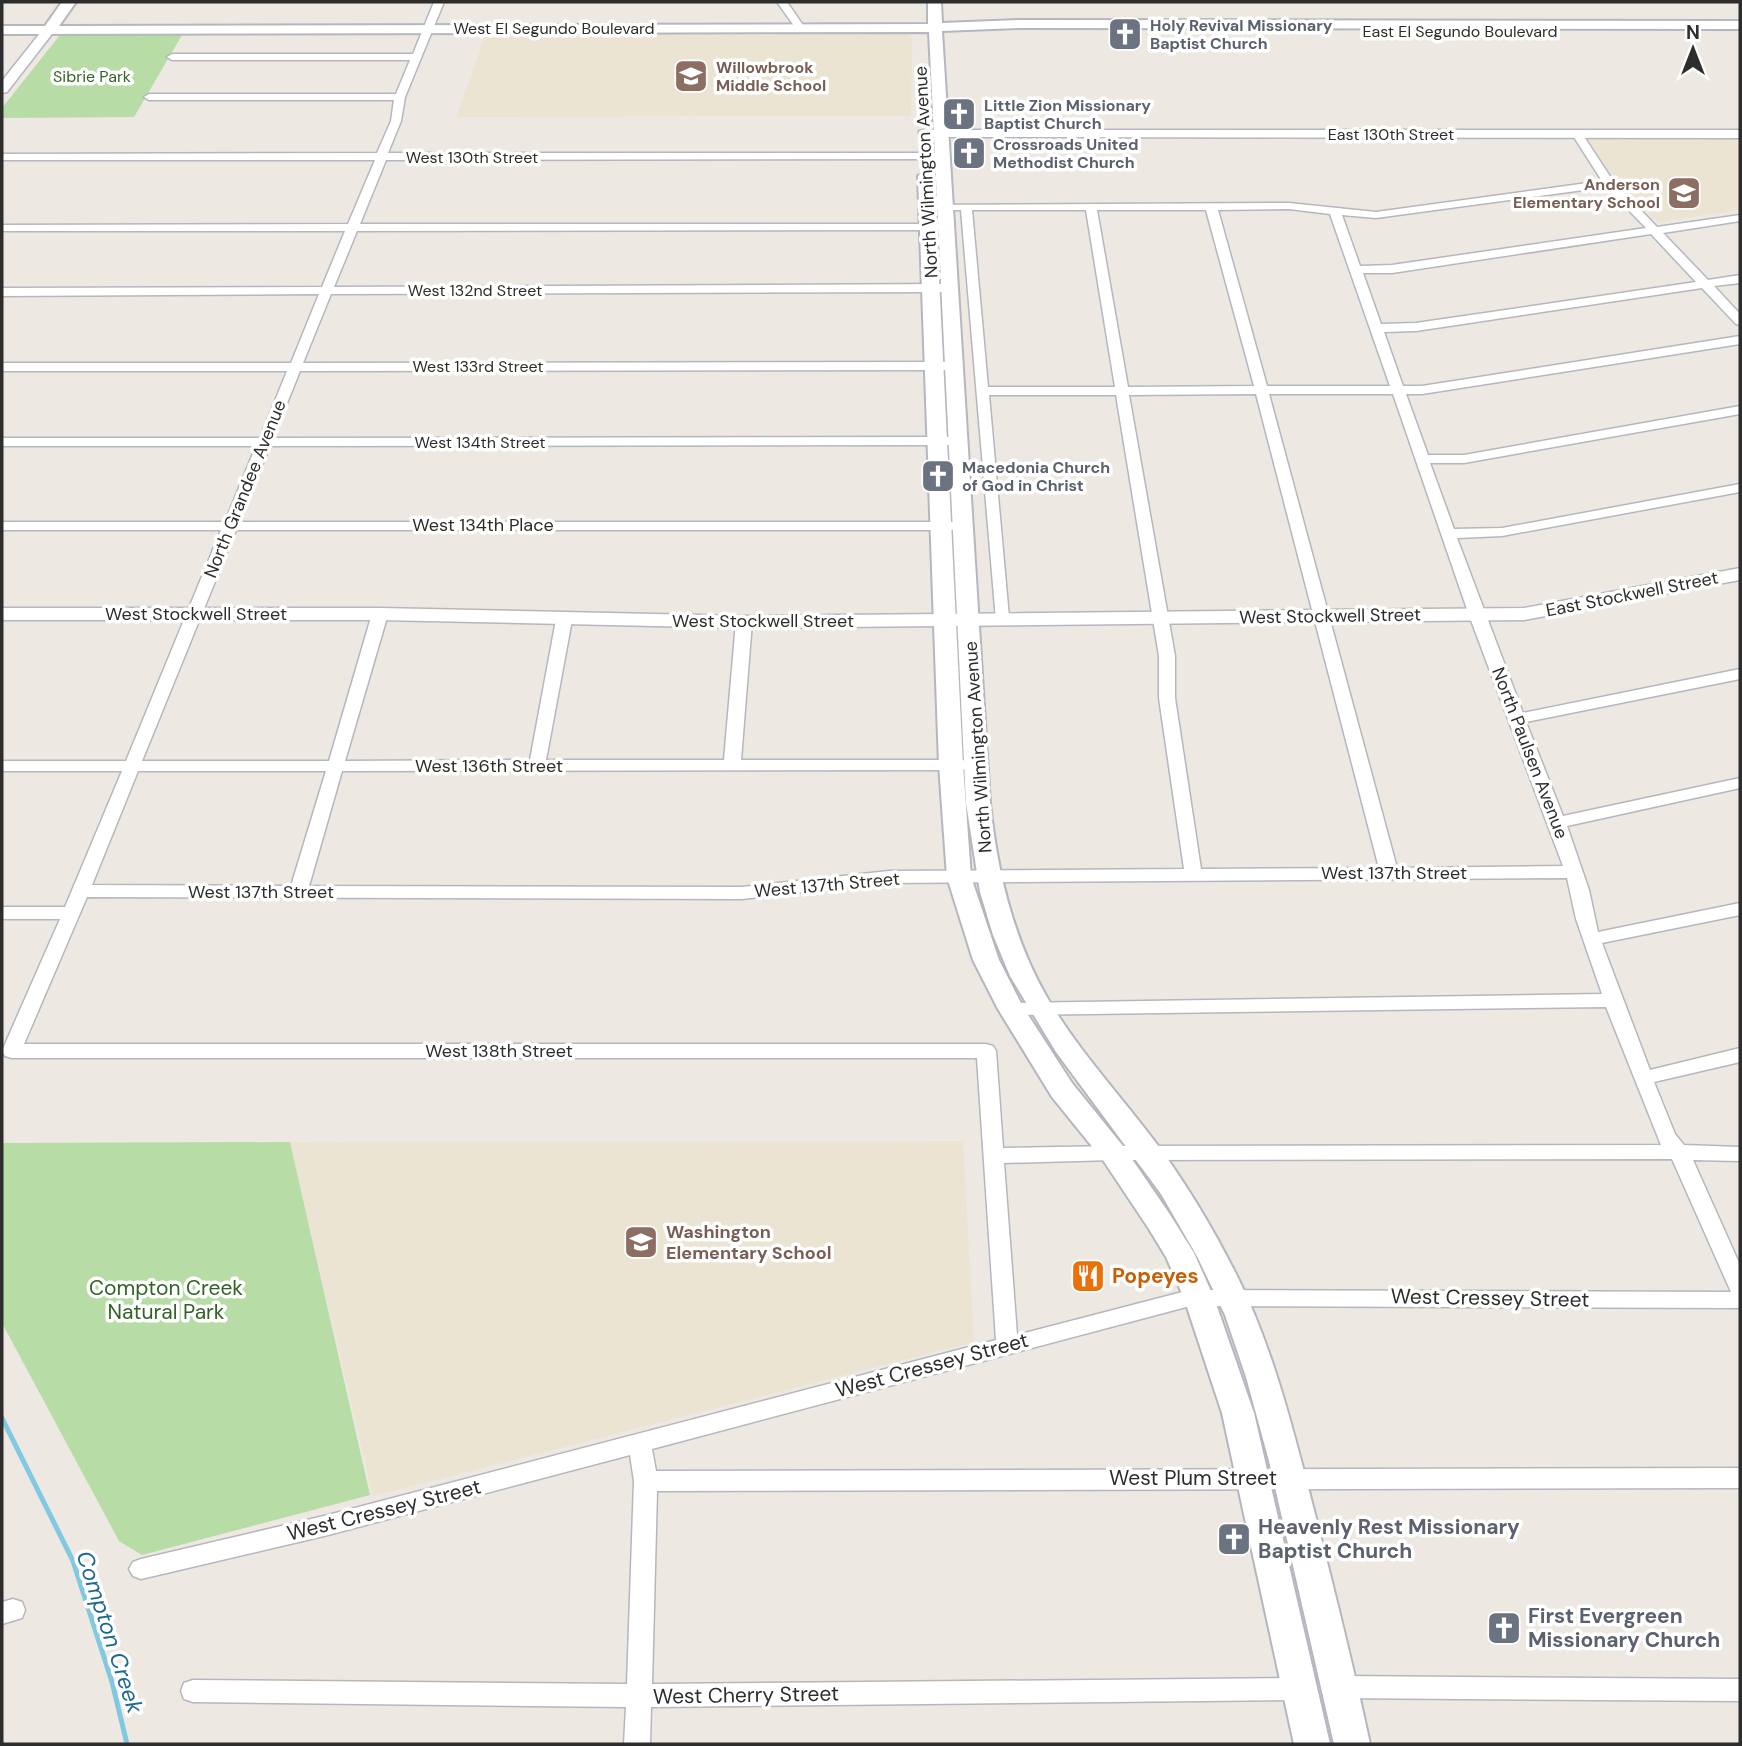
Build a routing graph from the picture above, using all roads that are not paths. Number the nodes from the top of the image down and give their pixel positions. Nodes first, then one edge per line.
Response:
1 (69, 2) edge
2 (439, 2) edge
3 (782, 2) edge
4 (934, 2) edge
5 (919, 12) dead end
6 (2, 24) edge
7 (1740, 25) edge
8 (50, 28) junction
9 (429, 28) junction
10 (800, 28) junction
11 (925, 28) junction
12 (2, 30) edge
13 (1740, 31) edge
14 (921, 48) dead end
15 (172, 57) dead end
16 (416, 57) junction
17 (2, 89) edge
18 (149, 97) dead end
19 (400, 97) junction
20 (923, 115) dead end
21 (932, 134) junction
22 (1577, 134) junction
23 (1740, 134) edge
24 (2, 157) edge
25 (380, 157) junction
26 (933, 157) junction
27 (1609, 183) junction
28 (1091, 206) junction
29 (1211, 206) junction
30 (927, 207) junction
31 (944, 207) junction
32 (966, 207) junction
33 (1335, 211) junction
34 (1740, 218) edge
35 (937, 227) junction
36 (2, 228) edge
37 (351, 228) junction
38 (1656, 230) junction
39 (1356, 270) junction
40 (1740, 279) edge
41 (1705, 285) junction
42 (940, 288) junction
43 (326, 291) junction
44 (2, 292) edge
45 (1740, 321) edge
46 (1378, 328) junction
47 (1740, 340) edge
48 (933, 366) junction
49 (954, 366) junction
50 (2, 367) edge
51 (294, 367) junction
52 (1399, 390) junction
53 (984, 391) junction
54 (1123, 391) junction
55 (1263, 391) junction
56 (1740, 410) edge
57 (947, 441) junction
58 (2, 442) edge
59 (264, 442) junction
60 (1424, 460) junction
61 (1740, 488) edge
62 (2, 526) edge
63 (230, 526) junction
64 (941, 526) junction
65 (964, 526) junction
66 (1449, 534) junction
67 (1740, 574) edge
68 (2, 614) edge
69 (194, 614) junction
70 (380, 614) junction
71 (1524, 614) joint
72 (1477, 615) junction
73 (1323, 616) junction
74 (1001, 617) junction
75 (1160, 617) junction
76 (945, 619) junction
77 (970, 619) junction
78 (564, 620) junction
79 (744, 622) junction
80 (1740, 674) edge
81 (1516, 719) junction
82 (334, 765) junction
83 (951, 765) junction
84 (977, 765) junction
85 (2, 766) edge
86 (132, 766) junction
87 (537, 766) junction
88 (732, 766) junction
89 (1740, 783) edge
90 (1557, 823) junction
91 (1389, 872) junction
92 (1573, 872) junction
93 (1193, 874) junction
94 (988, 876) junction
95 (959, 877) junction
96 (81, 891) junction
97 (298, 892) junction
98 (1740, 909) edge
99 (2, 913) edge
100 (72, 913) junction
101 (1592, 939) junction
102 (1613, 1000) junction
103 (1040, 1006) junction
104 (1011, 1009) junction
105 (12, 1051) joint
106 (1740, 1055) edge
107 (1643, 1078) junction
108 (1679, 1152) junction
109 (1113, 1153) junction
110 (1740, 1154) edge
111 (1150, 1155) junction
112 (994, 1156) junction
113 (1740, 1288) edge
114 (1231, 1296) junction
115 (1199, 1297) junction
116 (1740, 1300) edge
117 (1007, 1345) junction
118 (639, 1444) junction
119 (1290, 1478) junction
120 (1740, 1478) edge
121 (1251, 1479) junction
122 (646, 1481) junction
123 (141, 1569) dead end
124 (1338, 1687) junction
125 (1300, 1689) junction
126 (1740, 1690) edge
127 (193, 1692) dead end
128 (638, 1696) junction
129 (637, 1744) edge
130 (1312, 1744) edge
131 (1352, 1744) edge

1 - 8 main road
2 - 9 street, North Grandee Avenue
3 - 10 street
4 - 11 main road, North Wilmington Avenue
5 - 11 main road
6 - 8 main road, West El Segundo Boulevard
7 - 11 main road, East El Segundo Boulevard
8 - 9 main road, West El Segundo Boulevard
8 - 12 main road, West El Segundo Boulevard
8 - 17 street
9 - 10 main road, West El Segundo Boulevard
9 - 16 street, North Grandee Avenue
10 - 11 main road, West El Segundo Boulevard
11 - 13 main road, East El Segundo Boulevard
11 - 14 main road, North Wilmington Avenue
11 - 21 main road, North Wilmington Avenue
15 - 16 street
16 - 19 street, North Grandee Avenue
18 - 19 street
19 - 25 street, North Grandee Avenue
20 - 21 main road, North Wilmington Avenue
21 - 22 street, East 130th Street
21 - 26 main road, North Wilmington Avenue
22 - 23 street, East 130th Street
22 - 27 street
24 - 25 street, West 130th Street
25 - 26 street, West 130th Street
25 - 37 street, North Grandee Avenue
26 - 30 main road, North Wilmington Avenue
26 - 31 main road, North Wilmington Avenue
27 - 33 street
27 - 38 street
28 - 29 street
28 - 32 street
28 - 54 street
29 - 33 street
29 - 55 street
30 - 31 street
30 - 35 main road, North Wilmington Avenue
31 - 32 street
31 - 35 main road, North Wilmington Avenue
32 - 53 street
33 - 39 street, North Paulsen Avenue
34 - 38 street
35 - 37 street
35 - 42 main road, North Wilmington Avenue
36 - 37 street
37 - 43 street, North Grandee Avenue
38 - 39 street
38 - 41 street
39 - 46 street, North Paulsen Avenue
40 - 41 street
41 - 45 street
41 - 46 street
42 - 43 street, West 132nd Street
42 - 48 main road, North Wilmington Avenue
42 - 49 main road, North Wilmington Avenue
43 - 44 street, West 132nd Street
43 - 51 street, North Grandee Avenue
46 - 52 street, North Paulsen Avenue
47 - 52 street
48 - 49 street, West 133rd Street
48 - 51 street, West 133rd Street
48 - 57 main road, North Wilmington Avenue
49 - 57 main road, North Wilmington Avenue
50 - 51 street, West 133rd Street
51 - 59 street, North Grandee Avenue
52 - 55 street
52 - 60 street, North Paulsen Avenue
53 - 54 street
53 - 74 street
54 - 55 street
54 - 75 street
55 - 73 street
56 - 60 street
57 - 59 street, West 134th Street
57 - 64 main road, North Wilmington Avenue
57 - 65 main road, North Wilmington Avenue
58 - 59 street, West 134th Street
59 - 63 street, North Grandee Avenue
60 - 66 street, North Paulsen Avenue
61 - 66 street
62 - 63 street, West 134th Place
63 - 64 street, West 134th Place
63 - 69 street, North Grandee Avenue
64 - 65 street, West 134th Place
64 - 76 main road, North Wilmington Avenue
65 - 77 main road, North Wilmington Avenue
66 - 72 street, North Paulsen Avenue
67 - 71 street, East Stockwell Street
68 - 69 street, West Stockwell Street
69 - 70 street, West Stockwell Street
69 - 86 street, North Grandee Avenue
70 - 78 street, West Stockwell Street
70 - 82 street
71 - 72 street, West Stockwell Street
72 - 73 street, West Stockwell Street
72 - 81 street, North Paulsen Avenue
73 - 75 street, West Stockwell Street
73 - 91 street
74 - 75 street, West Stockwell Street
74 - 77 street, West Stockwell Street
75 - 93 street
76 - 77 street, West Stockwell Street
76 - 79 street, West Stockwell Street
76 - 83 main road, North Wilmington Avenue
77 - 84 main road, North Wilmington Avenue
78 - 79 street, West Stockwell Street
78 - 87 street
79 - 88 street
80 - 81 street
81 - 90 street, North Paulsen Avenue
82 - 86 street, West 136th Street
82 - 87 street, West 136th Street
82 - 97 street
83 - 84 street, West 136th Street
83 - 88 street, West 136th Street
83 - 95 main road, North Wilmington Avenue
84 - 94 main road, North Wilmington Avenue
85 - 86 street, West 136th Street
86 - 96 street, North Grandee Avenue
87 - 88 street, West 136th Street
89 - 90 street
90 - 92 street, North Paulsen Avenue
91 - 92 street, West 137th Street
91 - 93 street, West 137th Street
92 - 101 street, North Paulsen Avenue
93 - 94 street, West 137th Street
94 - 95 street, West 137th Street
94 - 103 main road, North Wilmington Avenue
95 - 97 street, West 137th Street
95 - 104 main road, North Wilmington Avenue
96 - 97 street, West 137th Street
96 - 100 street, North Grandee Avenue
98 - 101 street
99 - 100 street
100 - 105 street, North Grandee Avenue
101 - 102 street, North Paulsen Avenue
102 - 103 street
102 - 107 street, North Paulsen Avenue
103 - 104 street
103 - 111 main road, North Wilmington Avenue
104 - 109 main road, North Wilmington Avenue
105 - 112 street, West 138th Street
106 - 107 street
107 - 108 street, North Paulsen Avenue
108 - 110 street
108 - 111 street
108 - 113 street, North Paulsen Avenue
109 - 111 street
109 - 112 street
109 - 115 main road, North Wilmington Avenue
111 - 114 main road, North Wilmington Avenue
112 - 117 street
114 - 115 street, West Cressey Street
114 - 116 street, West Cressey Street
114 - 119 main road, North Wilmington Avenue
115 - 117 street, West Cressey Street
115 - 121 main road, North Wilmington Avenue
117 - 118 street, West Cressey Street
118 - 122 street
118 - 123 street, West Cressey Street
119 - 120 street, West Plum Street
119 - 121 street, West Plum Street
119 - 124 main road, North Wilmington Avenue
121 - 122 street, West Plum Street
121 - 125 main road, North Wilmington Avenue
122 - 128 street
124 - 126 street
124 - 131 main road, North Wilmington Avenue
125 - 128 street, West Cherry Street
125 - 130 main road, North Wilmington Avenue
127 - 128 street, West Cherry Street
128 - 129 street

